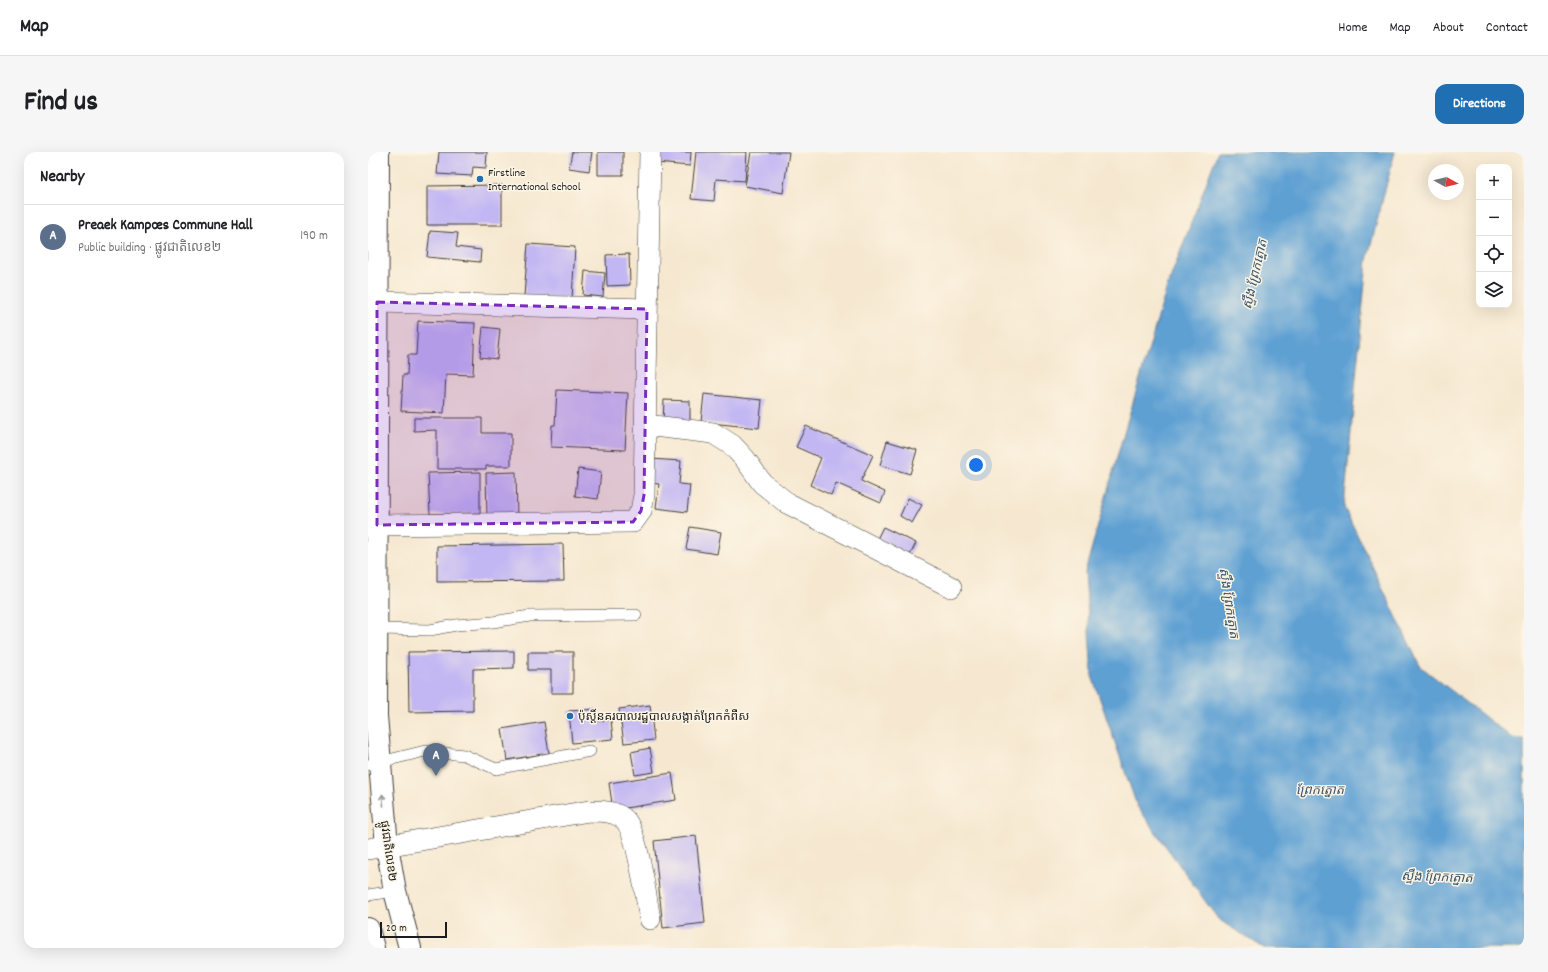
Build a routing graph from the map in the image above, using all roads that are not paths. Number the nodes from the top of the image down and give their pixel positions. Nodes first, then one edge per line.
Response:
1 (378, 152) edge
2 (650, 152) edge
3 (377, 302) junction
4 (647, 309) junction
5 (645, 425) junction
6 (377, 525) junction
7 (951, 587) dead end
8 (636, 615) dead end
9 (376, 629) junction
10 (590, 751) dead end
11 (374, 764) edge
12 (378, 848) edge
13 (395, 891) junction
14 (368, 895) edge
15 (650, 919) dead end
16 (368, 929) edge
17 (373, 948) edge
18 (410, 948) edge

1 - 3 highway, ផ្លូវជាតិលេខ២
2 - 4 street
3 - 4 street
3 - 6 highway, ផ្លូវជាតិលេខ២
4 - 5 street
5 - 6 street
5 - 7 street
6 - 9 highway, ផ្លូវជាតិលេខ២
8 - 9 lane
9 - 11 highway, ផ្លូវជាតិលេខ២
10 - 11 lane
12 -> 11 highway, ផ្លូវជាតិលេខ២
12 - 13 highway, ផ្លូវជាតិលេខ២
12 - 15 street
13 - 14 lane
13 - 18 highway, ផ្លូវជាតិលេខ២
16 - 17 highway

